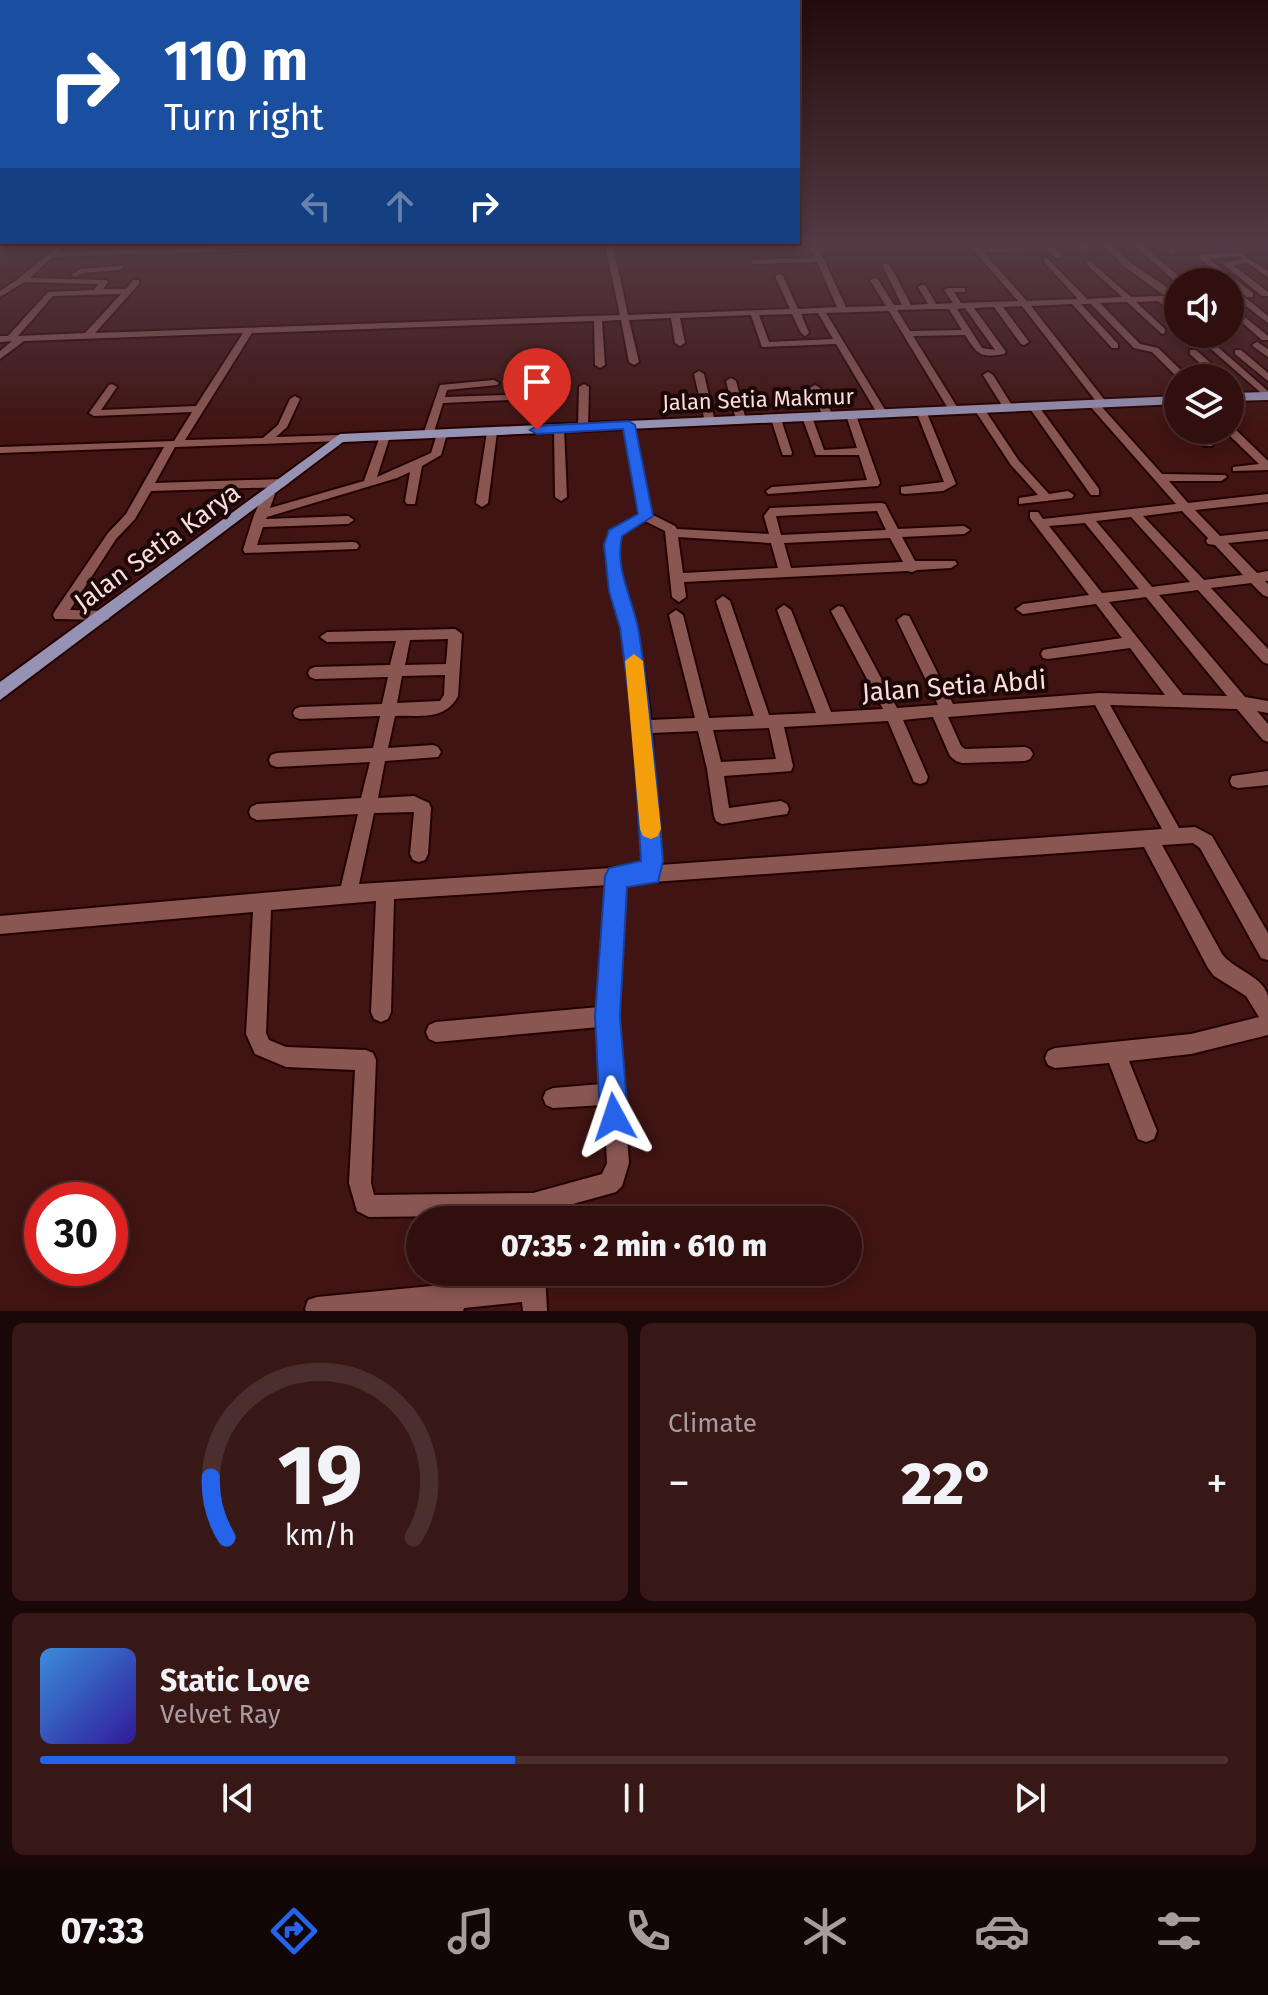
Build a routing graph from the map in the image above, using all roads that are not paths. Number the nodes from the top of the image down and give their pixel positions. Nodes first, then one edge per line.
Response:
1 (39, 306) edge
2 (114, 306) edge
3 (623, 306) edge
4 (792, 306) edge
5 (841, 306) edge
6 (888, 306) edge
7 (991, 306) edge
8 (998, 306) edge
9 (1027, 306) edge
10 (1088, 306) edge
11 (1090, 306) edge
12 (1123, 306) edge
13 (1136, 306) edge
14 (1249, 306) edge
15 (960, 307) junction
16 (908, 308) joint
17 (934, 308) joint
18 (889, 309) junction
19 (843, 310) junction
20 (821, 311) junction
21 (795, 312) junction
22 (754, 313) junction
23 (675, 316) junction
24 (625, 317) junction
25 (324, 318) dead end
26 (598, 319) junction
27 (1268, 320) edge
28 (1244, 323) edge
29 (1143, 326) dead end
30 (306, 327) junction
31 (250, 329) junction
32 (1162, 331) dead end
33 (967, 332) junction
34 (805, 333) dead end
35 (906, 334) junction
36 (88, 335) junction
37 (22, 338) junction
38 (5, 339) edge
39 (837, 341) junction
40 (1024, 342) dead end
41 (680, 343) dead end
42 (1115, 346) dead end
43 (1214, 348) edge
44 (1193, 352) dead end
45 (1238, 352) dead end
46 (1268, 354) edge
47 (0, 356) edge
48 (634, 362) dead end
49 (1170, 364) edge
50 (1206, 364) edge
51 (600, 365) dead end
52 (699, 374) dead end
53 (988, 375) dead end
54 (1268, 378) edge
55 (731, 381) dead end
56 (494, 383) dead end
57 (112, 387) dead end
58 (584, 387) dead end
59 (815, 388) dead end
60 (1268, 396) edge
61 (1244, 397) edge
62 (505, 398) dead end
63 (295, 399) dead end
64 (438, 400) junction
65 (1164, 400) edge
66 (1097, 403) junction
67 (1033, 406) junction
68 (1008, 407) junction
69 (199, 409) junction
70 (979, 409) junction
71 (954, 410) junction
72 (921, 411) junction
73 (882, 413) junction
74 (851, 415) junction
75 (828, 416) junction
76 (807, 417) junction
77 (776, 419) junction
78 (741, 420) junction
79 (710, 422) junction
80 (629, 425) junction
81 (583, 427) junction
82 (559, 428) junction
83 (492, 432) junction
84 (435, 434) junction
85 (385, 436) junction
86 (340, 438) junction
87 (266, 441) junction
88 (174, 444) junction
89 (1244, 444) edge
90 (0, 450) edge
91 (865, 451) junction
92 (787, 453) dead end
93 (1142, 461) junction
94 (417, 465) junction
95 (1268, 467) edge
96 (1237, 469) dead end
97 (1221, 477) dead end
98 (1160, 478) junction
99 (283, 483) junction
100 (369, 483) junction
101 (147, 487) junction
102 (905, 490) dead end
103 (772, 491) dead end
104 (1095, 492) dead end
105 (269, 494) junction
106 (1068, 495) dead end
107 (1045, 496) junction
108 (561, 497) dead end
109 (1268, 498) edge
110 (411, 501) dead end
111 (1023, 501) dead end
112 (482, 503) dead end
113 (1182, 508) junction
114 (1135, 514) junction
115 (645, 516) junction
116 (259, 519) junction
117 (348, 520) dead end
118 (1089, 520) junction
119 (964, 530) dead end
120 (672, 533) junction
121 (895, 534) junction
122 (1268, 535) edge
123 (776, 539) junction
124 (1214, 541) junction
125 (353, 546) dead end
126 (951, 564) dead end
127 (912, 568) junction
128 (786, 574) junction
129 (677, 578) junction
130 (1257, 578) edge
131 (1200, 588) junction
132 (1268, 592) edge
133 (1153, 594) junction
134 (679, 597) dead end
135 (1100, 599) junction
136 (1268, 600) edge
137 (723, 601) dead end
138 (1023, 609) dead end
139 (784, 610) dead end
140 (838, 611) dead end
141 (676, 615) dead end
142 (103, 616) junction
143 (904, 620) dead end
144 (404, 634) junction
145 (327, 637) dead end
146 (1133, 642) junction
147 (1048, 654) dead end
148 (1268, 658) edge
149 (453, 669) junction
150 (396, 671) junction
151 (315, 673) dead end
152 (0, 692) edge
153 (1099, 699) junction
154 (1178, 700) junction
155 (1243, 703) junction
156 (1268, 707) edge
157 (389, 709) junction
158 (944, 711) junction
159 (300, 713) dead end
160 (893, 714) junction
161 (826, 719) junction
162 (770, 722) junction
163 (704, 725) junction
164 (643, 727) junction
165 (1268, 735) edge
166 (433, 752) dead end
167 (1025, 754) dead end
168 (379, 755) junction
169 (277, 760) dead end
170 (715, 769) junction
171 (920, 777) dead end
172 (1268, 778) edge
173 (1238, 781) dead end
174 (369, 805) junction
175 (781, 809) dead end
176 (257, 812) dead end
177 (1174, 835) junction
178 (1148, 837) junction
179 (419, 854) dead end
180 (650, 874) junction
181 (617, 876) junction
182 (385, 891) junction
183 (348, 895) junction
184 (262, 904) junction
185 (0, 925) edge
186 (1268, 951) edge
187 (381, 1012) dead end
188 (1268, 1013) edge
189 (608, 1016) junction
190 (1268, 1025) edge
191 (436, 1032) dead end
192 (1115, 1051) junction
193 (1055, 1058) dead end
194 (612, 1094) junction
195 (553, 1098) dead end
196 (1146, 1131) dead end
197 (549, 1206) edge
198 (406, 1209) edge
199 (534, 1291) edge
200 (452, 1304) edge
201 (317, 1309) edge

1 - 38 street
2 - 36 street
3 - 24 street
4 - 21 street
5 - 19 street
6 - 18 street
7 - 15 street
8 - 40 street
9 - 66 street
10 - 42 street
11 - 49 street
12 - 29 street
13 - 32 street
14 - 27 street
15 - 17 street
15 - 33 street
15 - 33 street
16 - 17 street
16 - 18 street
18 - 19 street
18 - 35 street
19 - 20 street
20 - 21 street
20 - 39 street
21 - 22 street
21 - 34 street
22 - 23 street
22 - 39 street
23 - 24 street
23 - 41 street
24 - 26 street
24 - 48 street
25 - 30 street
26 - 30 street
26 - 51 street
28 - 46 street
30 - 31 street
31 - 36 street
31 - 69 street
33 - 35 street
35 - 71 street
36 - 37 street
37 - 38 street
37 - 47 street
39 - 73 street
43 - 60 street
44 - 50 street
45 - 54 street
52 - 79 street
53 - 68 street
55 - 78 street
56 - 64 street
57 - 69 street
58 - 81 street
59 - 75 street
60 - 61 main road
62 - 64 street
63 - 87 street
64 - 84 street
65 - 66 main road, Jalan Setia Makmur
66 - 67 main road, Jalan Setia Makmur
66 - 93 street
67 - 68 main road, Jalan Setia Makmur
67 - 104 street
68 - 70 main road, Jalan Setia Makmur
69 - 88 street
70 - 71 main road, Jalan Setia Makmur
70 - 107 street
71 - 72 main road, Jalan Setia Makmur
72 - 73 main road, Jalan Setia Makmur
72 - 102 street
73 - 74 main road, Jalan Setia Makmur
74 - 75 main road, Jalan Setia Makmur
74 - 91 street
75 - 76 main road, Jalan Setia Makmur
76 - 77 main road, Jalan Setia Makmur
76 - 91 street
77 - 78 main road, Jalan Setia Makmur
77 - 92 street
78 - 79 main road, Jalan Setia Makmur
79 - 80 main road, Jalan Setia Makmur
80 - 81 main road, Jalan Setia Makmur
80 - 115 street
81 - 82 main road, Jalan Setia Makmur
82 - 83 main road, Jalan Setia Makmur
82 - 108 street
83 - 84 main road, Jalan Setia Makmur
83 - 112 street
84 - 85 main road, Jalan Setia Makmur
84 - 94 street
85 - 86 main road, Jalan Setia Makmur
85 - 100 street
86 - 87 street
86 - 99 main road, Jalan Setia Karya
87 - 88 street
88 - 90 street
88 - 101 street
89 - 95 street
91 - 103 street
93 - 98 street
93 - 113 street
94 - 100 street
94 - 110 street
95 - 96 street
97 - 98 street
98 - 113 street
99 - 101 street
99 - 105 main road, Jalan Setia Karya
100 - 116 street
101 - 142 street
105 - 116 street
105 - 142 main road, Jalan Setia Karya
106 - 107 street
107 - 111 street
109 - 113 street
113 - 114 street
113 - 124 street
114 - 118 street
114 - 131 street
115 - 120 street
115 - 164 street
116 - 117 street
116 - 125 street
118 - 133 street
118 - 135 street
119 - 121 street
120 - 123 street
120 - 129 street
121 - 123 street
121 - 123 street
121 - 127 street
122 - 124 street
123 - 128 street
124 - 130 street
126 - 127 street
127 - 128 street
128 - 129 street
129 - 134 street
130 - 131 street
130 - 132 street
130 - 136 street
131 - 133 street
131 - 148 street
133 - 135 street
133 - 155 street
135 - 138 street
135 - 146 street
137 - 162 street
139 - 161 street
140 - 160 street
141 - 163 street
142 - 152 main road, Jalan Setia Karya
143 - 158 street
144 - 145 street
144 - 149 street
144 - 150 street
146 - 147 street
146 - 154 street
149 - 150 street
149 - 157 street
150 - 151 street
150 - 157 street
153 - 154 street, Jalan Setia Abdi
153 - 158 street, Jalan Setia Abdi
153 - 177 street
154 - 155 street, Jalan Setia Abdi
155 - 156 street, Jalan Setia Abdi
155 - 165 street
157 - 159 street
157 - 168 street
158 - 160 street, Jalan Setia Abdi
158 - 167 street
160 - 161 street, Jalan Setia Abdi
160 - 171 street
161 - 162 street, Jalan Setia Abdi
162 - 163 street, Jalan Setia Abdi
162 - 170 street
163 - 164 street, Jalan Setia Abdi
163 - 170 street
164 - 180 street
166 - 168 street
168 - 169 street
168 - 174 street
170 - 175 street
172 - 173 street
174 - 176 street
174 - 179 street
174 - 183 street
177 - 178 street
177 - 186 street
178 - 180 street
178 - 188 street
180 - 181 street
181 - 182 street
181 - 189 street
182 - 183 street
182 - 187 street
183 - 184 street
184 - 185 street
184 - 198 street
189 - 191 street
189 - 194 street
190 - 192 street
192 - 193 street
192 - 196 street
194 - 195 street
194 - 197 street
199 - 200 street
200 - 201 street

